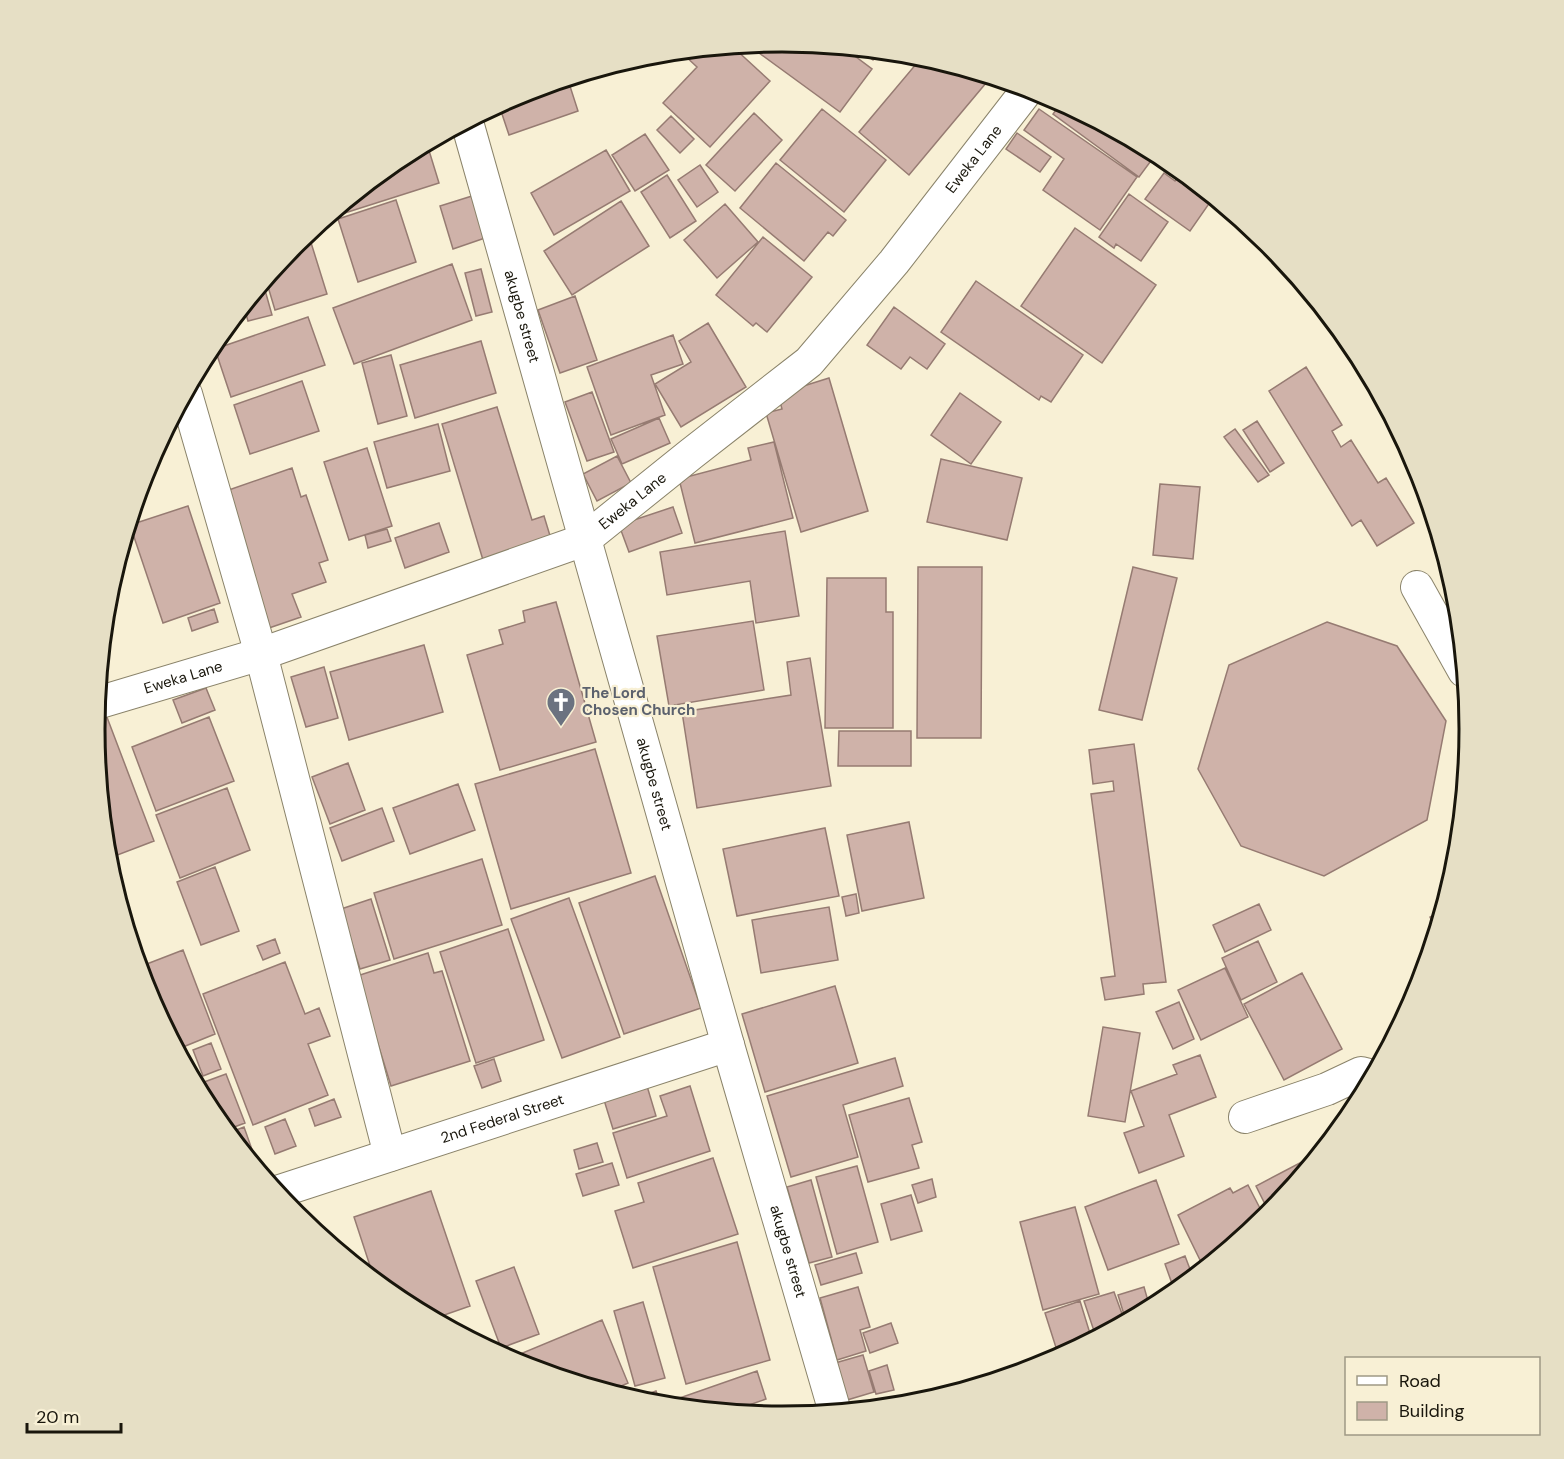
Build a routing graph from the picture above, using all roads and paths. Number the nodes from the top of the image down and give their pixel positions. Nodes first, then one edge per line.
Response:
1 (1022, 97) edge
2 (470, 129) edge
3 (189, 404) edge
4 (585, 540) junction
5 (1417, 588) dead end
6 (261, 654) junction
7 (1455, 654) edge
8 (106, 700) edge
9 (728, 1045) junction
10 (1364, 1074) edge
11 (1245, 1117) dead end
12 (390, 1155) junction
13 (285, 1189) edge
14 (833, 1404) edge

1 - 4 street, Eweka Lane
2 - 4 street, akugbe street
3 - 6 street
4 - 6 street, Eweka Lane
4 - 9 street, akugbe street
5 - 7 street
6 - 8 street, Eweka Lane
6 - 12 street
9 - 12 street, 2nd Federal Street
9 - 14 street, akugbe street
10 - 11 street
12 - 13 street, 2nd Federal Street

